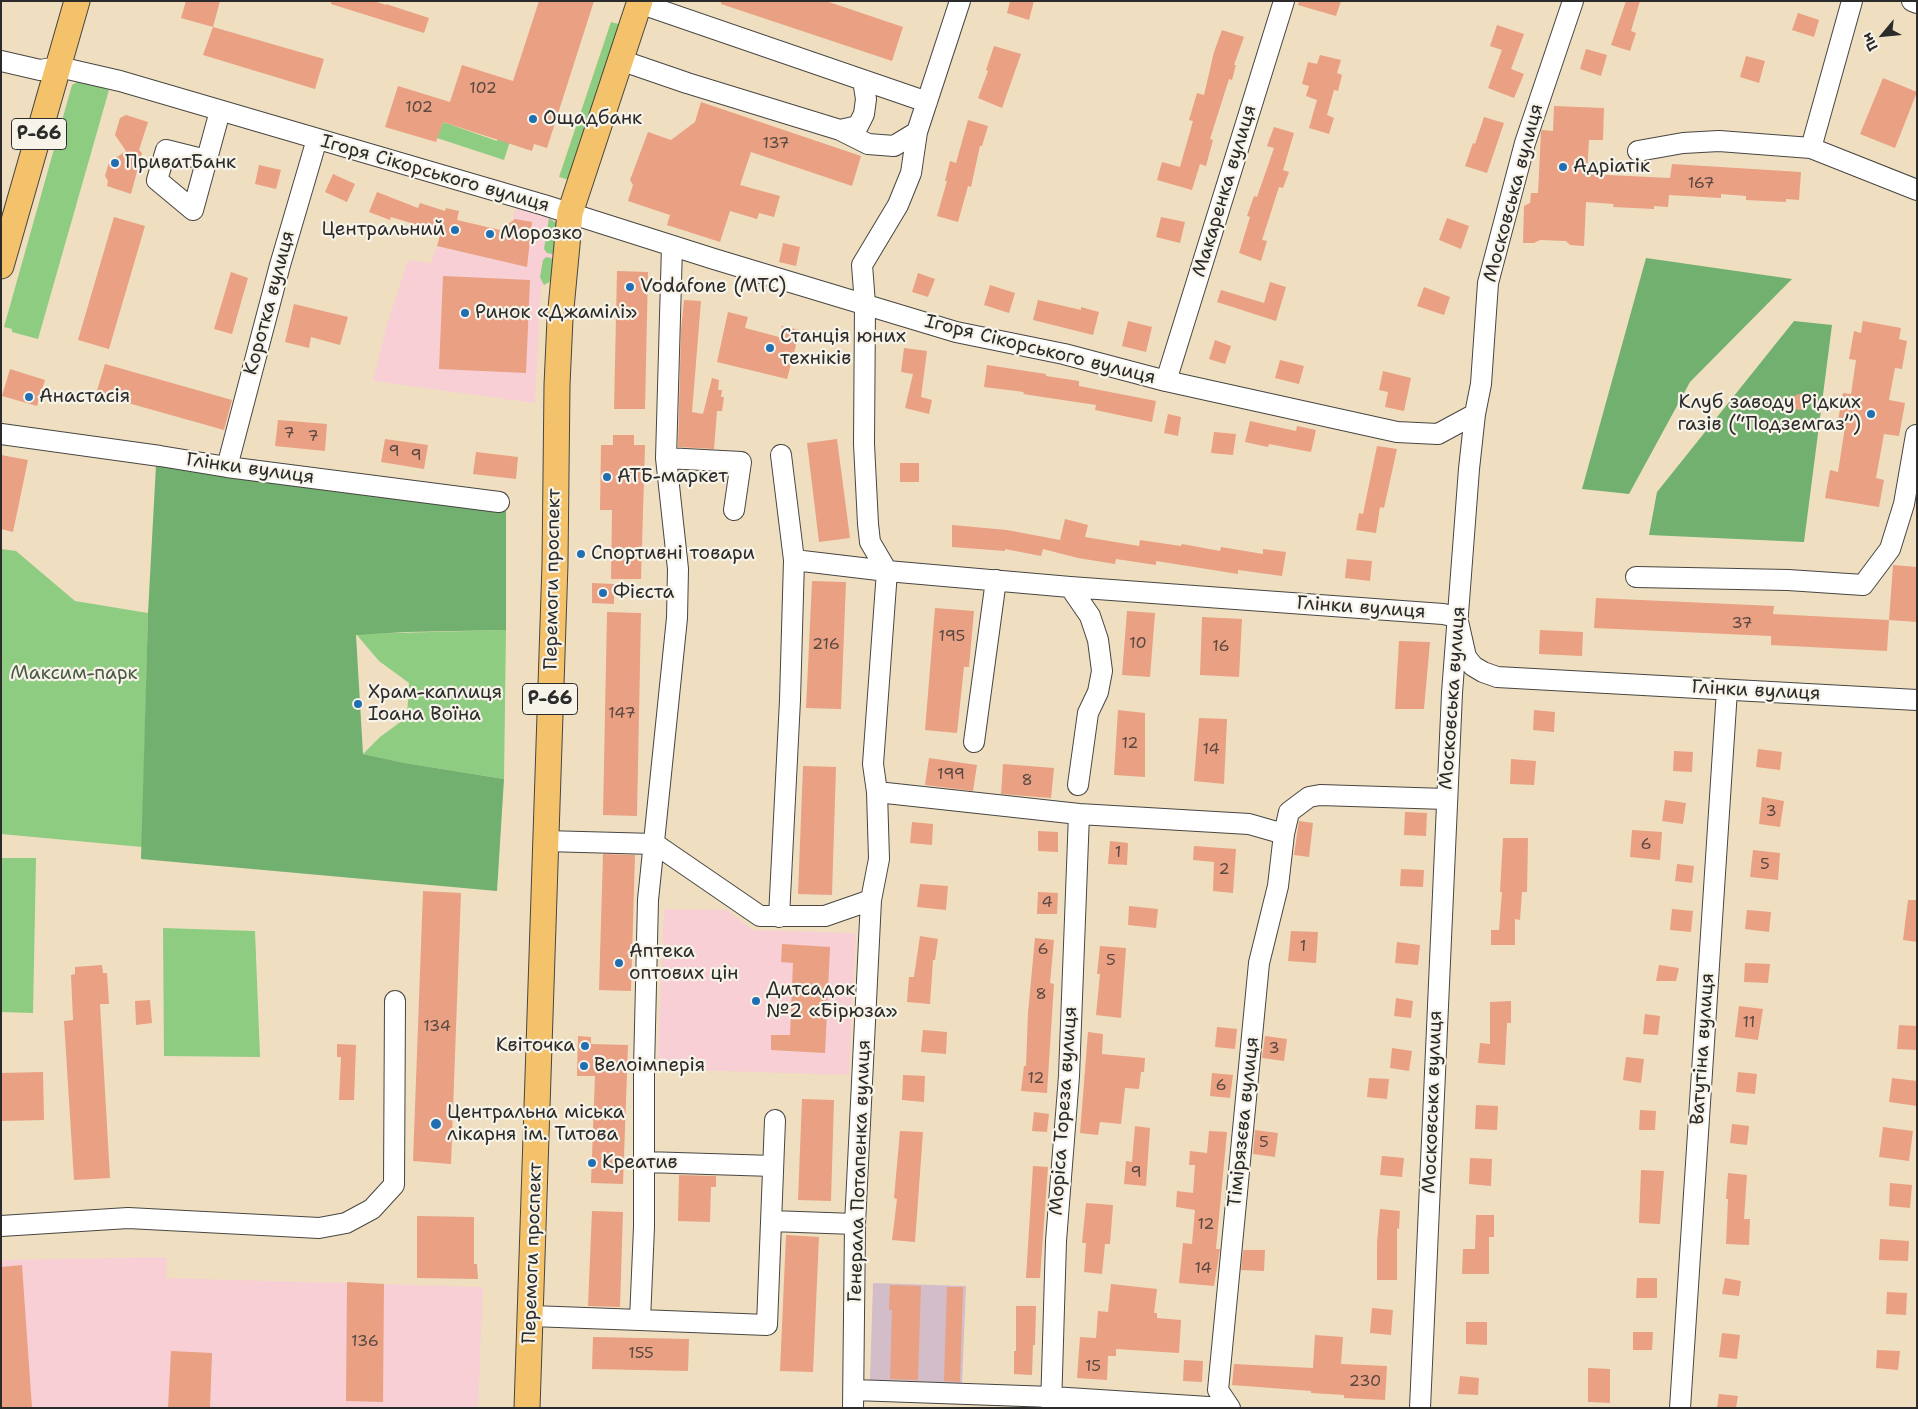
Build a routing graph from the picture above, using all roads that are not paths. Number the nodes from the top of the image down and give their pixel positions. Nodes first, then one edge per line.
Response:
1 (77, 1) edge
2 (960, 1) edge
3 (1284, 1) edge
4 (1573, 1) edge
5 (1852, 1) edge
6 (1912, 1) edge
7 (640, 2) edge
8 (1917, 3) edge
9 (620, 60) junction
10 (1, 61) edge
11 (59, 67) junction
12 (863, 80) junction
13 (927, 102) junction
14 (220, 111) junction
15 (840, 130) junction
16 (917, 132) junction
17 (316, 139) junction
18 (1812, 148) junction
19 (1638, 151) dead end
20 (206, 160) dead end
21 (1917, 190) edge
22 (570, 213) junction
23 (672, 246) junction
24 (1, 266) edge
25 (865, 304) junction
26 (1166, 381) junction
27 (1475, 414) junction
28 (1, 434) edge
29 (1916, 435) edge
30 (780, 455) dead end
31 (666, 458) junction
32 (227, 467) junction
33 (499, 502) dead end
34 (734, 510) dead end
35 (794, 560) junction
36 (887, 571) junction
37 (1636, 577) dead end
38 (996, 580) junction
39 (1070, 587) junction
40 (1457, 617) junction
41 (1727, 690) junction
42 (1917, 700) edge
43 (974, 742) dead end
44 (1078, 785) dead end
45 (877, 792) junction
46 (1446, 799) junction
47 (1079, 814) junction
48 (1284, 834) junction
49 (545, 841) junction
50 (655, 844) junction
51 (871, 900) junction
52 (779, 917) junction
53 (395, 1001) dead end
54 (775, 1120) dead end
55 (645, 1162) junction
56 (773, 1166) junction
57 (771, 1221) junction
58 (855, 1224) junction
59 (1, 1226) edge
60 (531, 1316) junction
61 (640, 1320) junction
62 (853, 1399) edge
63 (1051, 1402) edge
64 (527, 1408) edge
65 (1224, 1408) edge
66 (1230, 1408) edge
67 (1420, 1408) edge
68 (1680, 1408) edge

1 - 11 main road, Р-66
2 - 13 street
3 - 26 street, Макаренка вулиця
4 - 27 street, Московська вулиця
5 - 18 street
6 - 8 street
7 - 9 main road, Перемоги проспект / Р-66
7 - 12 street
9 - 15 street
9 - 22 main road, Перемоги проспект / Р-66
10 - 11 street, Ігоря Сікорського вулиця
11 - 14 street, Ігоря Сікорського вулиця
11 - 24 main road, Р-66
12 - 13 street
12 - 15 street
13 - 16 street
14 - 17 street, Ігоря Сікорського вулиця
14 - 20 street
15 - 16 street
16 - 25 street
17 - 22 street, Ігоря Сікорського вулиця
17 - 32 street, Коротка вулиця
18 - 19 street
18 - 21 street
22 - 23 street, Ігоря Сікорського вулиця
22 - 49 main road, Перемоги проспект / Р-66
23 - 25 street, Ігоря Сікорського вулиця
23 - 31 street
25 - 26 street, Ігоря Сікорського вулиця
25 - 36 street
26 - 27 street, Ігоря Сікорського вулиця
27 - 40 street, Московська вулиця
28 - 32 street, Глінки вулиця
29 - 37 street
30 - 35 street
31 - 34 street
31 - 50 street
32 - 33 street, Глінки вулиця
35 - 36 street, Глінки вулиця
35 - 52 street
36 - 38 street, Глінки вулиця
36 - 45 street, Генерала Потапенка вулиця
38 - 39 street, Глінки вулиця
38 - 43 street
39 - 40 street, Глінки вулиця
39 - 44 street
40 - 41 street, Глінки вулиця
40 - 46 street, Московська вулиця
41 - 42 street, Глінки вулиця
41 - 68 street, Ватутіна вулиця
45 - 47 street
45 - 51 street, Генерала Потапенка вулиця
46 - 48 street, Тімірязєва вулиця
46 - 67 street, Московська вулиця
47 - 48 street
47 - 63 street, Моріса Тореза вулиця
48 - 66 street, Тімірязєва вулиця
49 - 50 street
49 - 60 main road, Перемоги проспект / Р-66
50 - 52 street
50 - 55 street
51 - 52 street
51 - 58 street, Генерала Потапенка вулиця
53 - 59 street
54 - 56 street
55 - 56 street
55 - 61 street
56 - 57 street
57 - 58 street
57 - 61 street
58 - 62 street, Генерала Потапенка вулиця
60 - 61 street
60 - 64 main road, Перемоги проспект / Р-66
62 - 63 street
63 - 65 street

